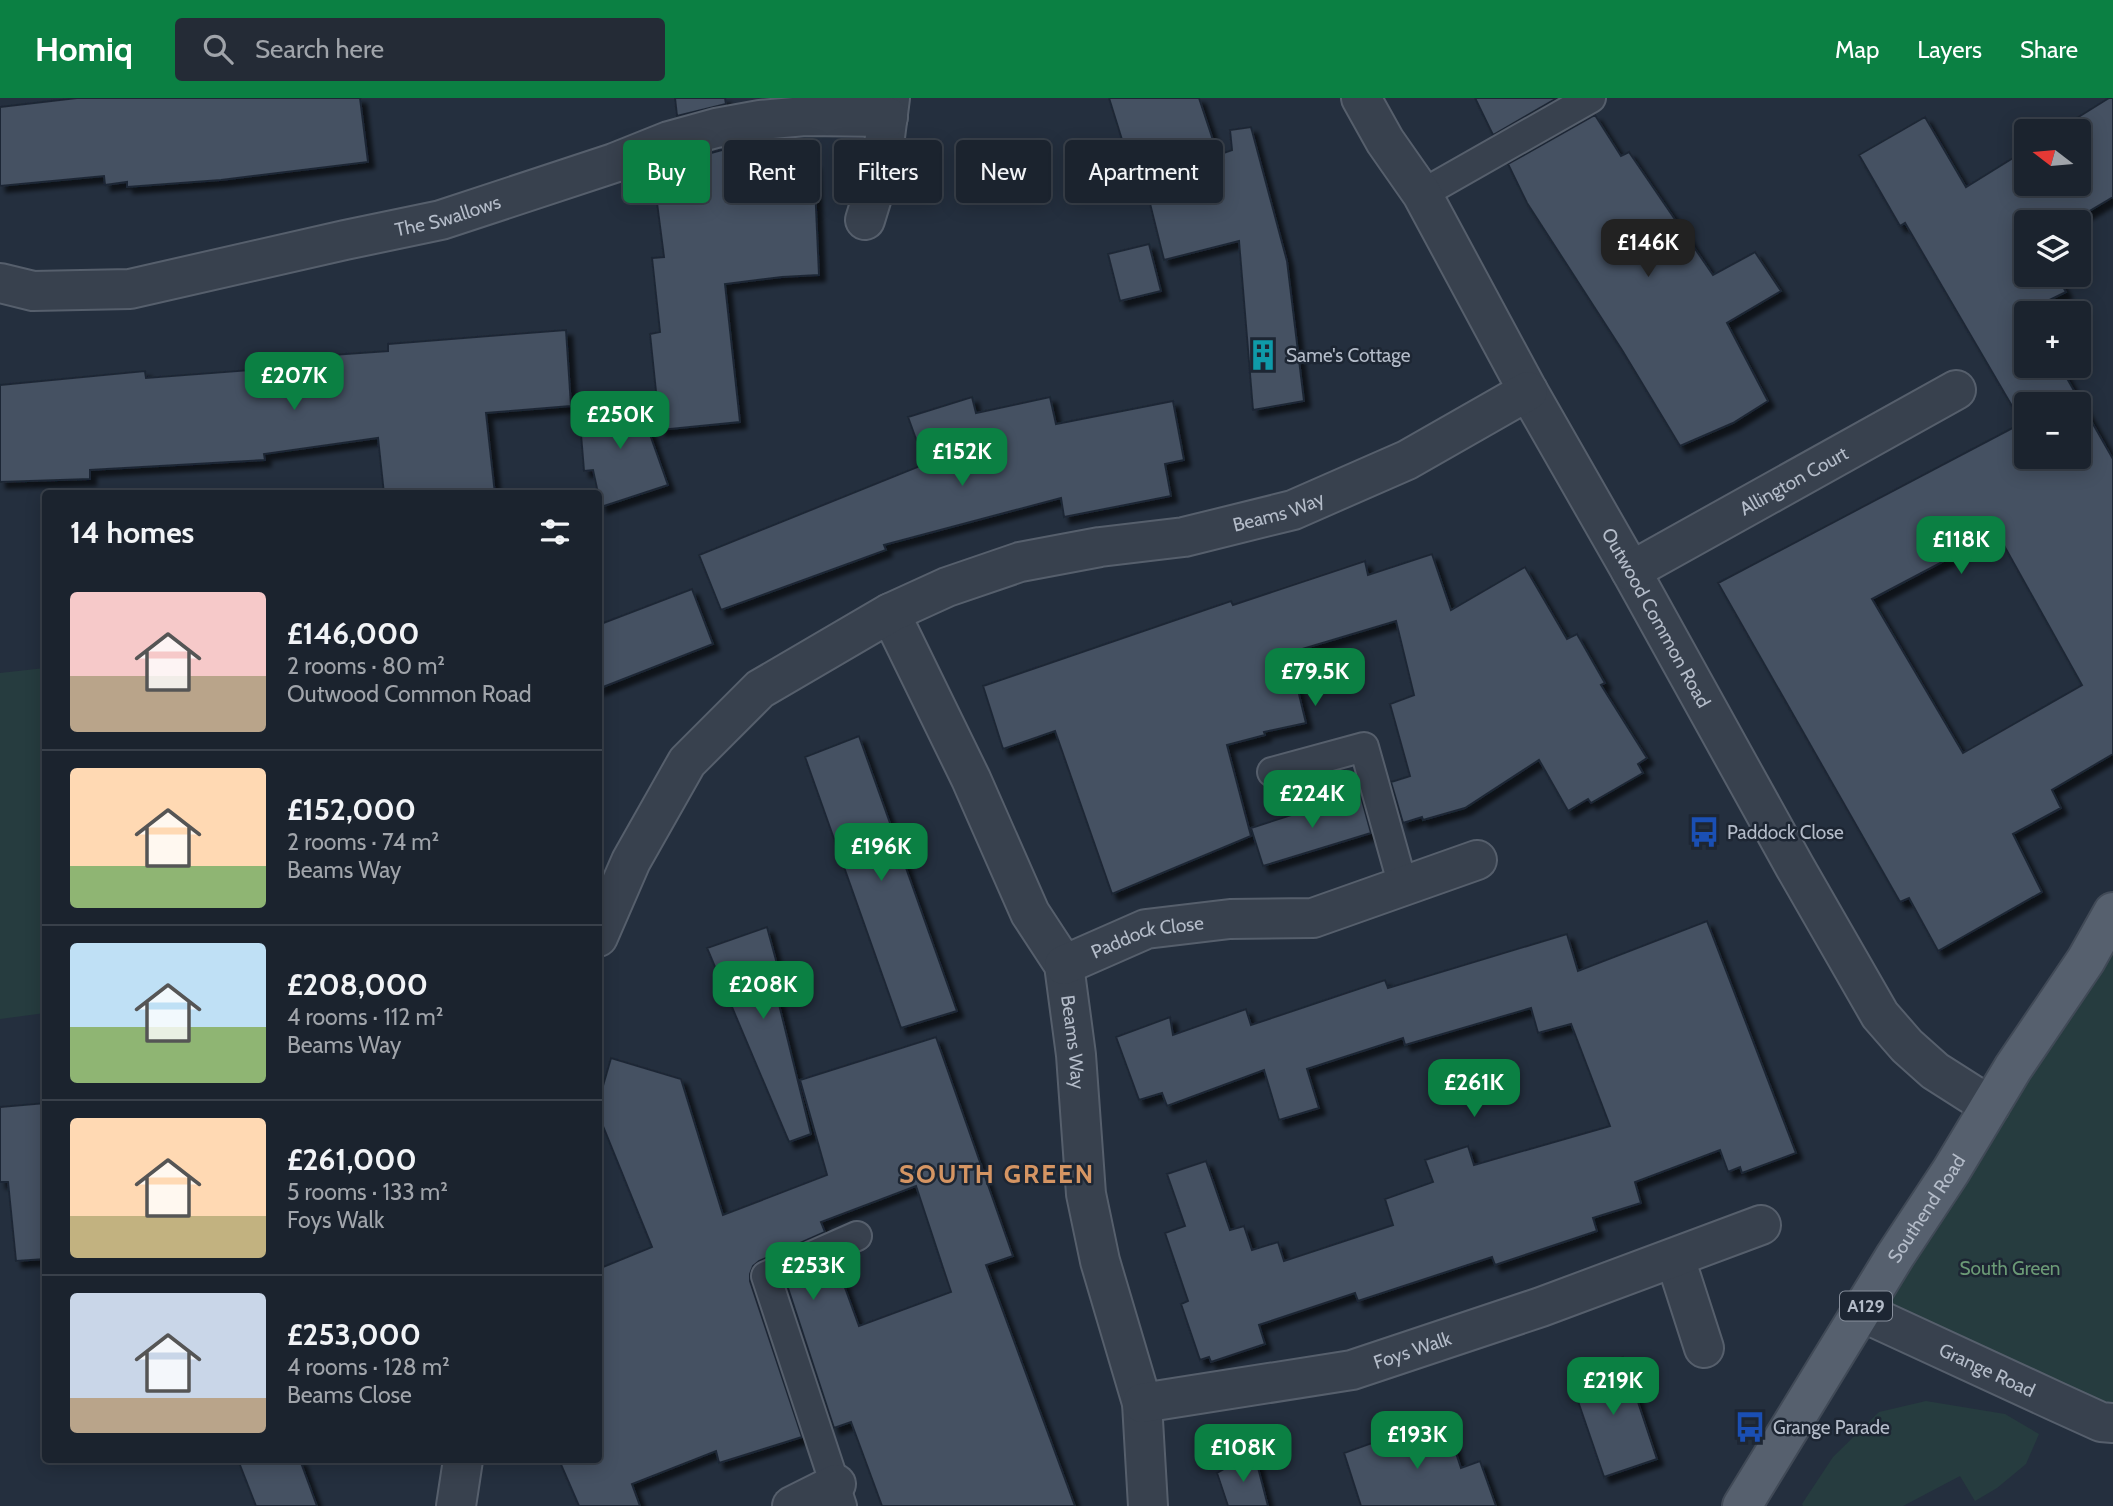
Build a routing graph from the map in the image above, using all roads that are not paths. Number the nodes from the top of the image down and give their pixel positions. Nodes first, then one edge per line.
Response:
1 (1361, 98) edge
2 (1591, 98) edge
3 (889, 107) edge
4 (1422, 194) junction
5 (865, 220) dead end
6 (0, 283) edge
7 (1956, 390) dead end
8 (1528, 391) junction
9 (1631, 571) junction
10 (890, 613) junction
11 (1272, 772) dead end
12 (1476, 860) dead end
13 (1403, 886) junction
14 (2113, 912) edge
15 (602, 927) edge
16 (1063, 965) junction
17 (1990, 1106) junction
18 (1761, 1225) dead end
19 (857, 1236) dead end
20 (1675, 1258) junction
21 (1862, 1312) junction
22 (1704, 1348) dead end
23 (1142, 1404) junction
24 (2113, 1423) edge
25 (463, 1463) edge
26 (839, 1495) edge
27 (456, 1506) edge
28 (792, 1506) edge
29 (1148, 1506) edge
30 (1743, 1506) edge

1 - 4 street, Outwood Common Road
2 - 4 lane
3 - 5 street, The Swallows
3 - 6 street, The Swallows
4 - 8 street, Outwood Common Road
7 - 9 street, Allington Court
8 - 9 street, Outwood Common Road
8 - 10 street, Beams Way
9 - 17 street, Outwood Common Road
10 - 15 street, Beams Way
10 - 16 street, Beams Way
11 - 13 lane
12 - 13 street, Paddock Close
13 - 16 street, Paddock Close
14 - 17 main road, Southend Road / A129
16 - 23 street, Beams Way
17 - 21 main road, Southend Road / A129
18 - 20 street, Foys Walk
19 - 26 lane
20 - 22 street
20 - 23 street, Foys Walk
21 - 24 street, Grange Road
21 - 30 main road, Southend Road / A129
23 - 29 street, Beams Way
25 - 27 street
26 - 28 street

